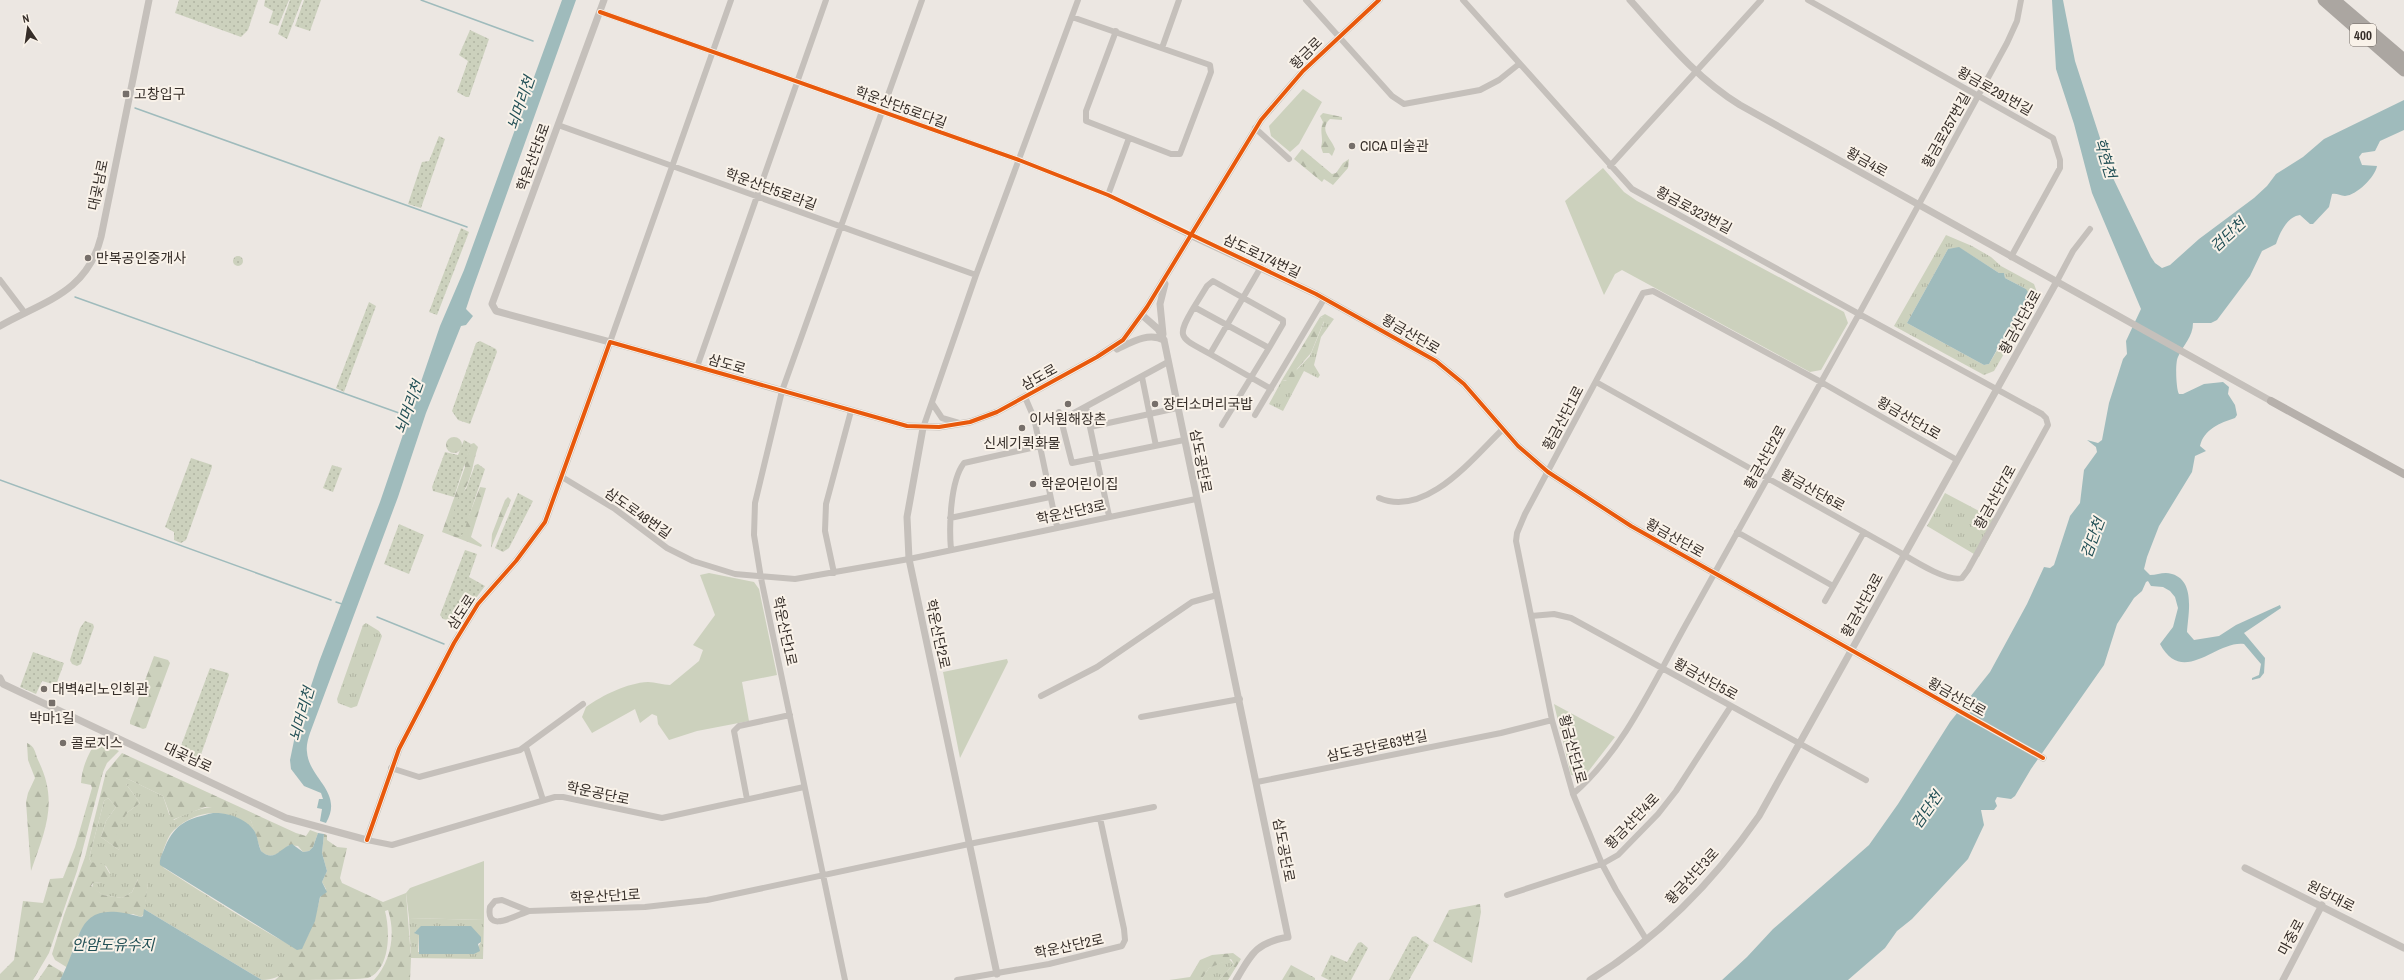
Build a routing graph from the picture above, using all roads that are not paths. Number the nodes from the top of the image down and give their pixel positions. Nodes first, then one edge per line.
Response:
1 (149, 0) edge
2 (604, 0) edge
3 (731, 0) edge
4 (826, 0) edge
5 (922, 0) edge
6 (1078, 0) edge
7 (1179, 0) edge
8 (1306, 0) edge
9 (1379, 0) edge
10 (1463, 0) edge
11 (1630, 0) edge
12 (1761, 0) edge
13 (1808, 0) edge
14 (2021, 0) edge
15 (2323, 0) edge
16 (2335, 0) edge
17 (600, 12) junction
18 (1072, 16) junction
19 (1116, 31) junction
20 (1338, 37) junction
21 (1162, 48) junction
22 (713, 52) junction
23 (2404, 58) edge
24 (1519, 64) junction
25 (2404, 71) edge
26 (1695, 72) junction
27 (797, 82) junction
28 (1978, 96) junction
29 (882, 111) junction
30 (558, 125) junction
31 (1255, 128) junction
32 (1129, 138) junction
33 (1289, 159) dead end
34 (1019, 160) junction
35 (673, 166) junction
36 (1610, 166) junction
37 (1108, 195) junction
38 (758, 196) junction
39 (1918, 205) junction
40 (840, 226) junction
41 (2090, 229) dead end
42 (1190, 234) junction
43 (2011, 257) junction
44 (1261, 267) junction
45 (1168, 274) junction
46 (976, 276) junction
47 (0, 280) edge
48 (2056, 283) junction
49 (1244, 297) junction
50 (1324, 299) junction
51 (1194, 307) junction
52 (25, 313) junction
53 (1859, 314) junction
54 (1142, 315) junction
55 (1227, 325) junction
56 (0, 326) edge
57 (1164, 340) junction
58 (610, 342) junction
59 (1269, 348) junction
60 (1210, 354) junction
61 (1097, 357) junction
62 (1168, 362) junction
63 (697, 367) junction
64 (1142, 377) junction
65 (1251, 377) junction
66 (1596, 382) junction
67 (1821, 382) junction
68 (1271, 389) junction
69 (1997, 389) junction
70 (782, 391) junction
71 (1025, 397) junction
72 (2271, 402) joint
73 (932, 403) junction
74 (1086, 407) junction
75 (1177, 408) junction
76 (851, 411) junction
77 (1059, 412) dead end
78 (1150, 414) junction
79 (1255, 415) dead end
80 (1061, 420) junction
81 (960, 424) junction
82 (1222, 425) dead end
83 (1090, 427) junction
84 (923, 428) junction
85 (1502, 430) junction
86 (1184, 440) junction
87 (1040, 446) junction
88 (1156, 446) junction
89 (1097, 458) junction
90 (1957, 460) junction
91 (1548, 472) junction
92 (2404, 474) edge
93 (562, 477) junction
94 (1767, 478) junction
95 (1050, 497) junction
96 (1379, 498) dead end
97 (1196, 499) junction
98 (1109, 516) junction
99 (950, 518) junction
100 (1057, 527) junction
101 (1737, 532) junction
102 (1864, 532) junction
103 (951, 550) junction
104 (1905, 555) junction
105 (909, 559) junction
106 (1715, 572) junction
107 (834, 573) junction
108 (761, 578) junction
109 (1958, 579) joint
110 (1834, 586) junction
111 (1217, 595) junction
112 (1825, 601) dead end
113 (1531, 616) junction
114 (1852, 651) junction
115 (1662, 667) junction
116 (1, 682) edge
117 (1041, 696) dead end
118 (1240, 699) junction
119 (583, 704) dead end
120 (1731, 706) junction
121 (790, 715) junction
122 (1141, 717) dead end
123 (1552, 720) junction
124 (1799, 744) junction
125 (526, 747) junction
126 (2043, 758) dead end
127 (391, 768) junction
128 (1866, 780) dead end
129 (1257, 782) junction
130 (804, 787) junction
131 (1573, 794) junction
132 (543, 800) junction
133 (747, 800) junction
134 (1154, 807) dead end
135 (1100, 818) junction
136 (366, 840) junction
137 (969, 844) junction
138 (1602, 864) junction
139 (2245, 868) dead end
140 (824, 876) junction
141 (1507, 895) dead end
142 (2322, 905) junction
143 (529, 911) junction
144 (1646, 939) junction
145 (2404, 948) edge
146 (997, 977) edge
147 (845, 980) edge
148 (957, 980) edge
149 (1236, 980) edge
150 (1590, 980) edge
151 (2283, 980) edge

1 - 52 street, 대곶남로
2 - 17 street, 학운산단5로
3 - 22 street
4 - 27 street
5 - 29 street, 학운산단1로
6 - 18 street
7 - 21 street
8 - 20 street
9 - 20 street, 황금로
10 - 24 street, 황금로323번길
11 - 26 street, 황금4로
12 - 26 street
13 - 28 street, 황금로291번길
14 - 28 street, 황금로257번길
15 - 25 highway, 400
16 - 23 highway, 400
17 - 22 street, 학운산단5로다길
17 - 30 street, 학운산단5로
18 - 19 street
18 - 34 street
19 - 21 street
19 - 32 street
20 - 24 street
20 - 31 street, 황금로
21 - 32 street
22 - 27 street, 학운산단5로다길
22 - 35 street
24 - 36 street, 황금로323번길
26 - 36 street
26 - 39 street, 황금4로
27 - 29 street, 학운산단5로다길
27 - 38 street
28 - 39 street, 황금로257번길
28 - 43 street, 황금로291번길
29 - 34 street, 학운산단5로다길
29 - 40 street, 학운산단1로
30 - 35 street, 학운산단5로라길
30 - 58 street, 학운산단5로
31 - 33 street
31 - 42 street, 삼도로
32 - 37 street
34 - 37 street, 학운산단5로다길
34 - 46 street
35 - 38 street, 학운산단5로라길
35 - 58 street
36 - 53 street, 황금로323번길
37 - 42 street, 학운산단5로다길
38 - 40 street, 학운산단5로라길
38 - 63 street
39 - 43 street, 황금4로
39 - 53 street
40 - 46 street, 학운산단5로라길
40 - 70 street, 학운산단1로
41 - 48 street
42 - 44 street, 삼도로174번길
42 - 45 street, 삼도로
43 - 48 street, 황금4로
44 - 49 street, 삼도로174번길
44 - 50 street, 삼도로174번길
45 - 54 street, 삼도로
45 - 57 street
46 - 73 street
47 - 52 street
48 - 69 street, 황금산단3로
48 - 72 street, 황금4로
49 - 51 street
49 - 55 street, 삼도로174번길
49 - 59 street
50 - 68 street
50 - 85 street, 황금산단로
51 - 55 street
51 - 60 street
52 - 56 street, 대곶남로
53 - 67 street, 황금산단2로
53 - 69 street
54 - 57 street, 삼도공단로
54 - 61 street, 삼도로
55 - 59 street
55 - 60 street, 삼도로174번길
57 - 61 street
57 - 62 street, 삼도공단로
58 - 63 street, 삼도로
58 - 93 street, 삼도로
59 - 65 street
60 - 65 street
61 - 71 street, 삼도로
62 - 64 street
62 - 75 street, 삼도공단로
63 - 70 street, 삼도로
64 - 74 street
64 - 78 street
65 - 68 street
65 - 82 street
66 - 67 street, 황금산단1로
66 - 91 street, 황금산단1로
66 - 94 street, 황금산단6로
67 - 90 street, 황금산단1로
67 - 94 street, 황금산단2로
68 - 79 street
69 - 90 street, 황금산단3로
69 - 109 street, 황금산단7로
70 - 76 street, 삼도로
70 - 108 street, 학운산단1로
71 - 81 street, 삼도로
71 - 87 street
72 - 92 main road
73 - 81 street
73 - 84 street
74 - 80 street
74 - 83 street
75 - 78 street
75 - 86 street, 삼도공단로
76 - 84 street, 삼도로
76 - 107 street
77 - 80 street
78 - 83 street
78 - 88 street
80 - 89 street
81 - 84 street, 삼도로
83 - 89 street
84 - 105 street, 학운산단2로
85 - 91 street, 황금산단로
85 - 96 street
86 - 88 street
86 - 97 street, 삼도공단로
87 - 95 street
87 - 99 street
88 - 89 street
89 - 98 street
90 - 104 street, 황금산단3로
91 - 106 street, 황금산단로
91 - 113 street, 황금산단1로
93 - 108 street, 삼도로48번길
93 - 127 street, 삼도로
94 - 101 street, 황금산단2로
94 - 102 street, 황금산단6로
95 - 99 street
95 - 100 street
97 - 98 street, 학운산단3로
97 - 111 street, 삼도공단로
98 - 100 street, 학운산단3로
99 - 103 street
100 - 103 street, 학운산단3로
101 - 106 street, 황금산단2로
101 - 110 street
102 - 104 street, 황금산단6로
102 - 110 street
103 - 105 street, 학운산단3로
104 - 109 street, 황금산단6로
104 - 114 street, 황금산단3로
105 - 107 street, 학운산단3로
105 - 137 street, 학운산단2로
106 - 114 street, 황금산단로
106 - 115 street, 황금산단2로
107 - 108 street, 삼도로48번길
108 - 121 street, 학운산단1로
110 - 112 street
111 - 117 street
111 - 118 street, 삼도공단로
113 - 115 street, 황금산단5로
113 - 123 street, 황금산단1로
114 - 124 street, 황금산단3로
114 - 126 street, 황금산단로
115 - 120 street, 황금산단5로
115 - 131 street, 황금산단2로
116 - 136 street, 대곶남로
118 - 122 street
118 - 129 street, 삼도공단로
119 - 125 street
120 - 124 street, 황금산단5로
120 - 138 street, 황금산단4로
121 - 130 street, 학운산단1로
121 - 133 street
123 - 129 street, 삼도공단로63번길
123 - 131 street, 황금산단1로
124 - 128 street, 황금산단5로
124 - 144 street, 황금산단3로
125 - 127 street
125 - 132 street
127 - 136 street, 삼도로
129 - 149 street, 삼도공단로
130 - 133 street, 학운공단로
130 - 140 street, 학운산단1로
131 - 138 street, 황금산단1로
132 - 133 street, 학운공단로
132 - 136 street, 학운공단로
134 - 135 street
135 - 137 street
135 - 146 street, 학운산단2로
137 - 140 street
137 - 146 street, 학운산단2로
138 - 141 street, 황금산단4로
138 - 144 street, 황금산단1로
139 - 142 street, 원당대로
140 - 143 street, 학운산단1로
140 - 147 street, 학운산단1로
142 - 145 street, 원당대로
142 - 151 street, 마중로
143 - 143 street, 학운산단1로
144 - 150 street, 황금산단3로
146 - 148 street

